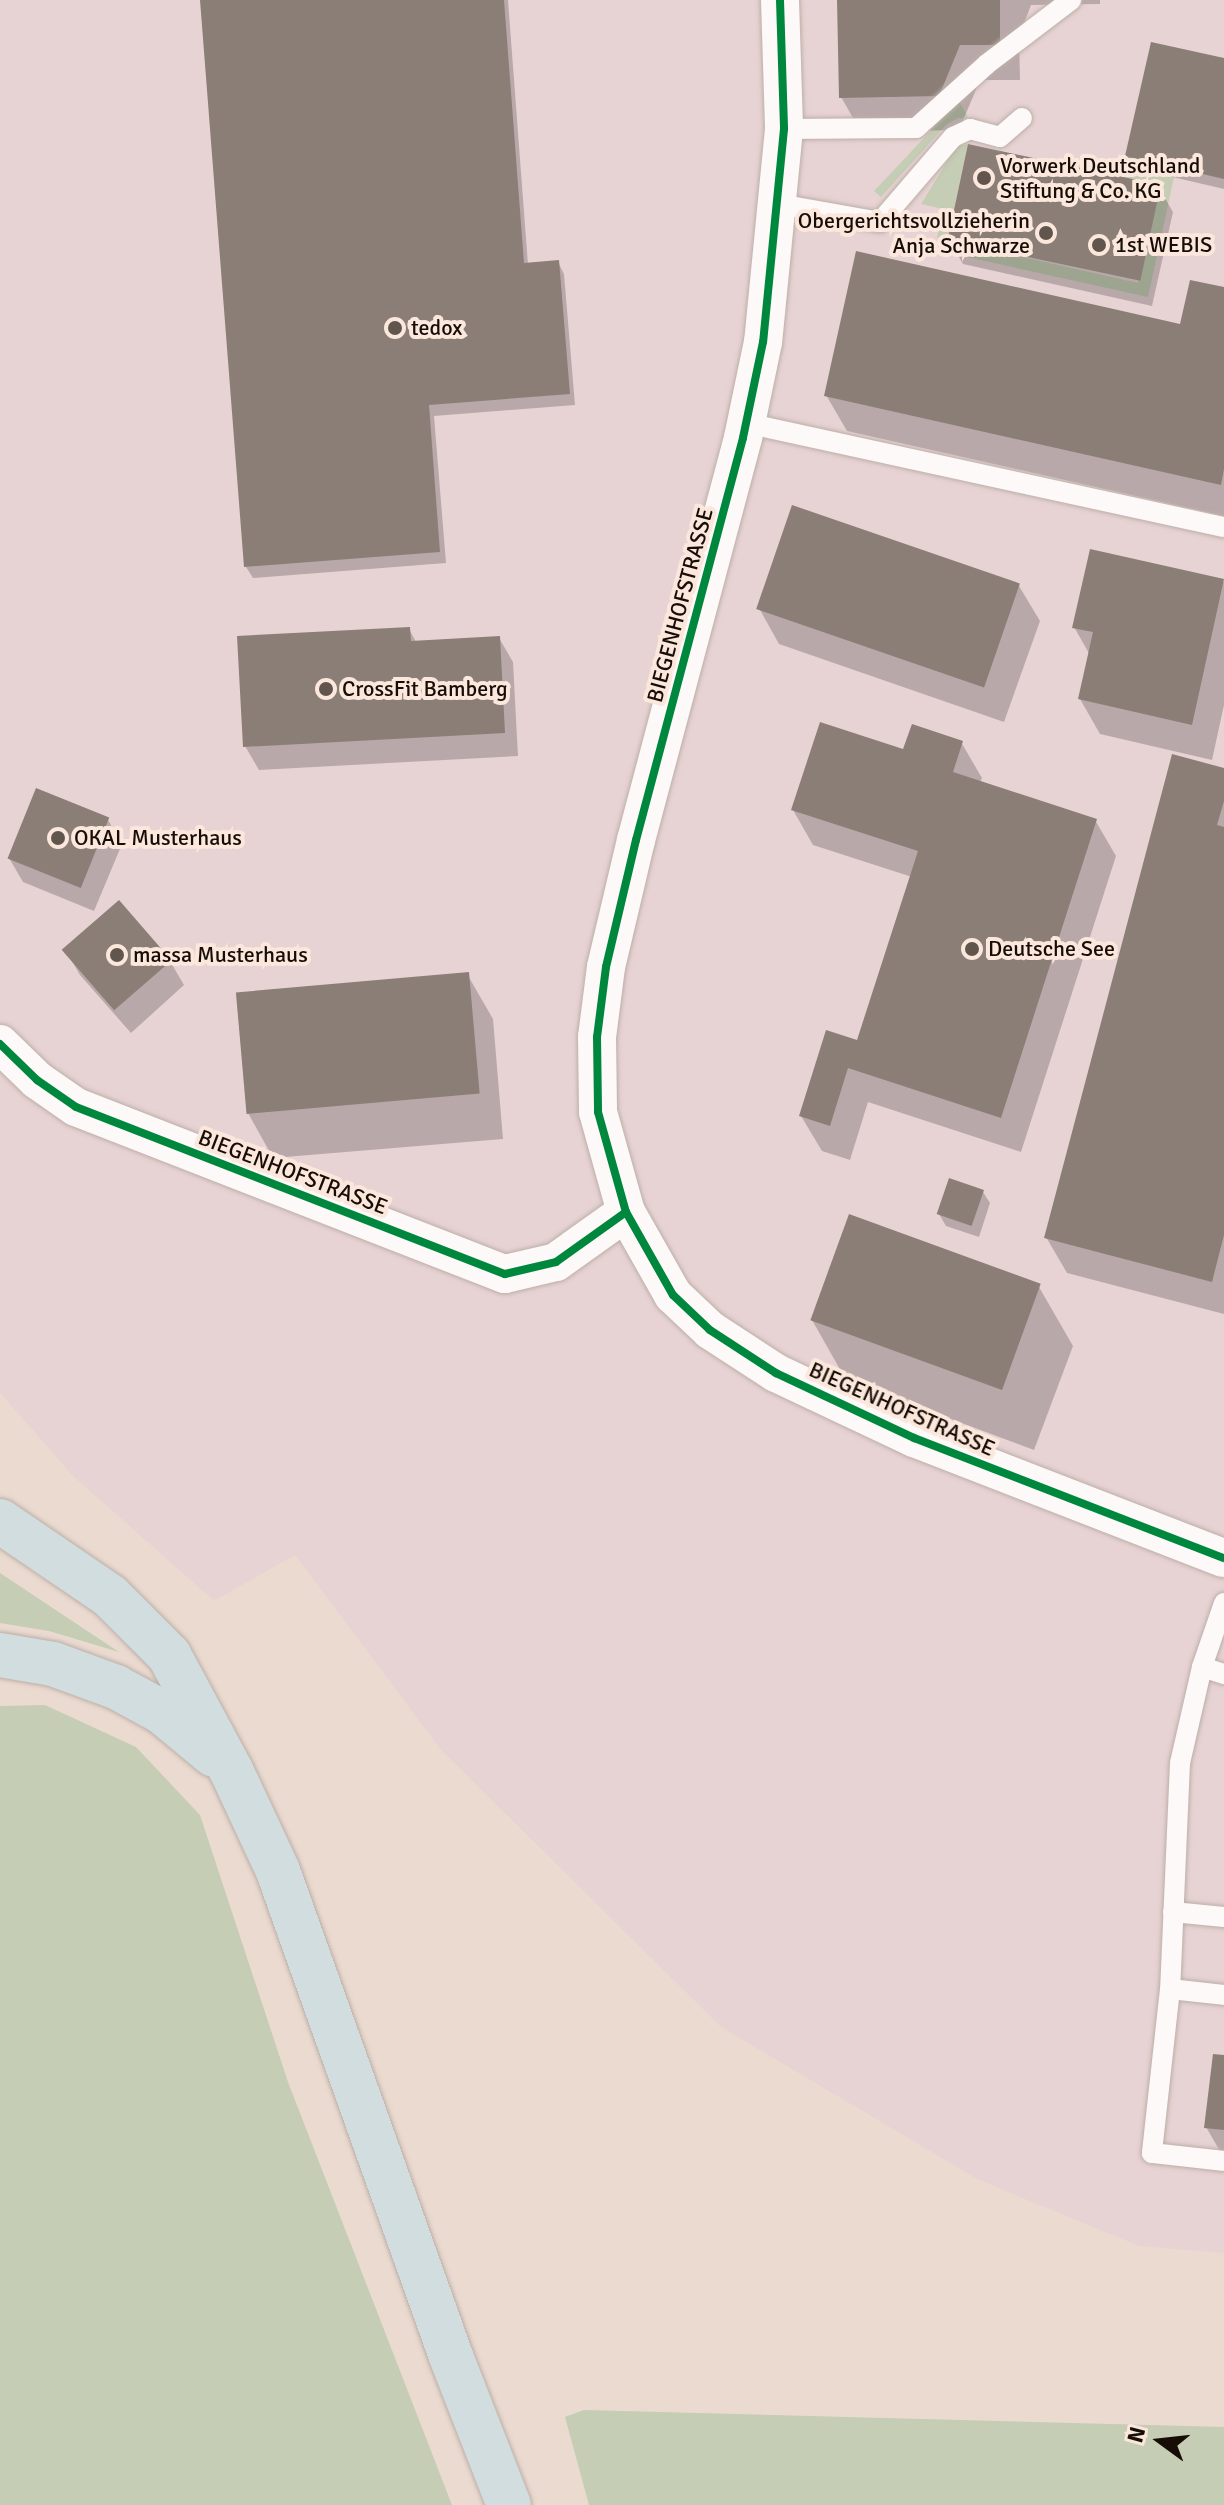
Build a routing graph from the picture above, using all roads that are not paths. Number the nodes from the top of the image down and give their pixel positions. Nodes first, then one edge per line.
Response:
1 (780, 0) edge
2 (1071, 0) edge
3 (1022, 118) dead end
4 (784, 129) junction
5 (779, 204) junction
6 (746, 423) junction
7 (1224, 527) edge
8 (0, 1044) edge
9 (626, 1212) junction
10 (0, 1521) edge
11 (1224, 1558) edge
12 (1224, 1603) edge
13 (0, 1655) edge
14 (1202, 1667) junction
15 (1224, 1674) edge
16 (231, 1770) junction
17 (1173, 1912) junction
18 (1224, 1917) edge
19 (1170, 1989) junction
20 (1224, 1995) edge
21 (1224, 2161) edge
22 (509, 2505) edge

1 - 4 street, BIEGENHOFSTRASSE
2 - 4 lane
3 - 5 lane
4 - 5 street, BIEGENHOFSTRASSE
5 - 6 street, BIEGENHOFSTRASSE
6 - 7 lane
6 - 9 street, BIEGENHOFSTRASSE
8 - 9 street, BIEGENHOFSTRASSE
9 - 11 street, BIEGENHOFSTRASSE
10 - 16 highway
12 - 14 lane
13 - 16 highway
14 - 15 lane
14 - 17 lane
16 - 22 highway
17 - 18 lane
17 - 19 lane
19 - 20 lane
19 - 21 lane

